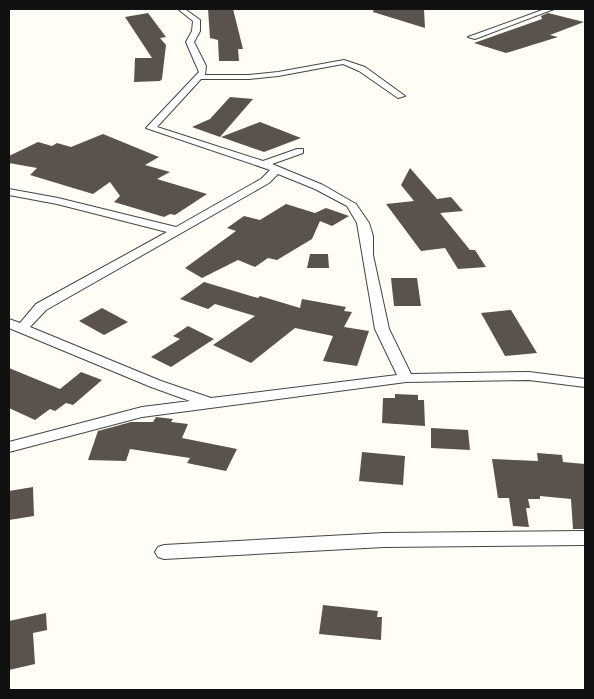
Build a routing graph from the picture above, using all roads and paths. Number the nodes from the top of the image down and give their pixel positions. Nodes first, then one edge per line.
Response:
1 (181, 9) edge
2 (552, 9) edge
3 (472, 37) dead end
4 (200, 77) junction
5 (401, 96) dead end
6 (300, 150) dead end
7 (263, 164) junction
8 (276, 170) junction
9 (9, 192) edge
10 (176, 230) junction
11 (9, 323) edge
12 (23, 328) junction
13 (406, 378) junction
14 (585, 383) edge
15 (210, 403) junction
16 (9, 448) edge
17 (585, 538) edge
18 (164, 552) dead end

1 - 4 street
2 - 3 street
4 - 5 street
4 - 7 street
6 - 7 street
7 - 8 street
8 - 10 street
8 - 13 street
9 - 10 street
10 - 12 street
11 - 12 street
12 - 15 street
13 - 14 street
13 - 15 street
15 - 16 street
17 - 18 street

